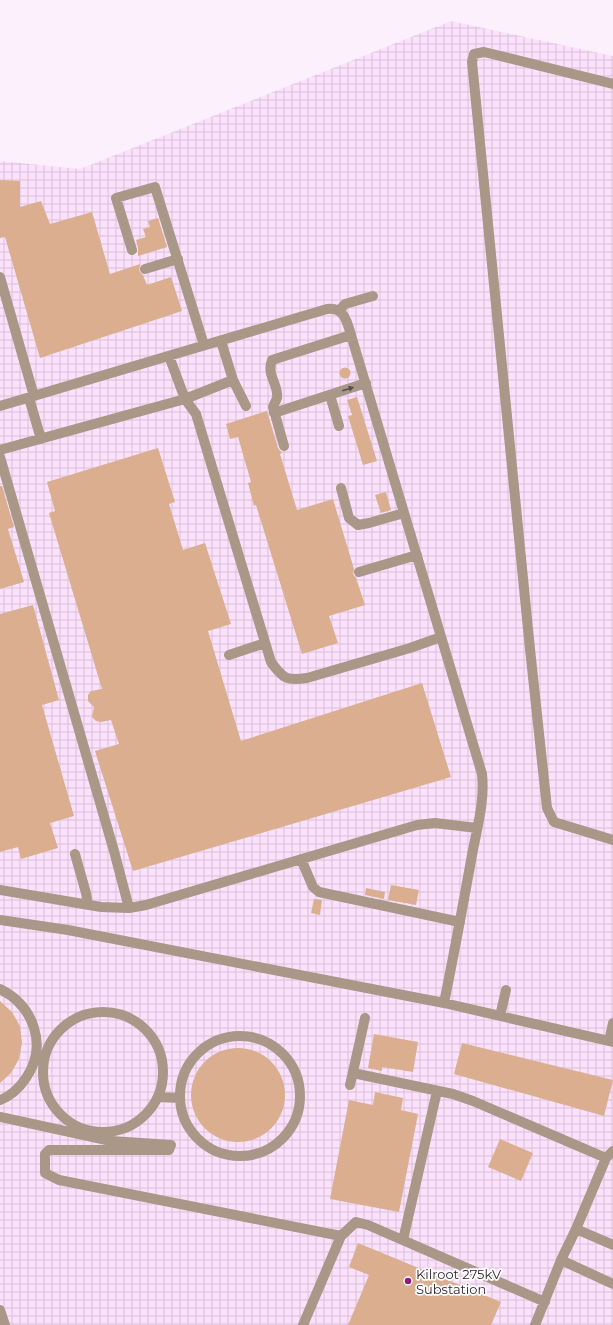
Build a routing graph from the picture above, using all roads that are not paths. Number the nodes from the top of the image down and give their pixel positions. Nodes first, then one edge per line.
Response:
1 (613, 84) edge
2 (132, 250) dead end
3 (178, 259) junction
4 (146, 269) dead end
5 (0, 277) edge
6 (372, 296) dead end
7 (3, 302) edge
8 (339, 311) junction
9 (351, 334) junction
10 (221, 340) junction
11 (204, 345) junction
12 (169, 356) junction
13 (233, 380) junction
14 (366, 383) junction
15 (330, 395) junction
16 (31, 397) junction
17 (185, 399) junction
18 (0, 406) edge
19 (246, 406) dead end
20 (274, 413) junction
21 (339, 426) dead end
22 (41, 439) junction
23 (284, 446) dead end
24 (0, 450) edge
25 (0, 457) edge
26 (340, 488) dead end
27 (404, 514) junction
28 (417, 555) junction
29 (359, 572) dead end
30 (441, 637) junction
31 (265, 643) junction
32 (229, 654) dead end
33 (477, 828) junction
34 (613, 840) edge
35 (75, 854) dead end
36 (301, 859) junction
37 (0, 890) edge
38 (88, 905) junction
39 (129, 908) junction
40 (0, 920) edge
41 (460, 922) junction
42 (0, 989) edge
43 (506, 990) dead end
44 (444, 1003) junction
45 (500, 1016) junction
46 (365, 1018) dead end
47 (613, 1023) edge
48 (611, 1041) edge
49 (41, 1052) junction
50 (353, 1073) junction
51 (350, 1085) dead end
52 (437, 1091) junction
53 (158, 1098) junction
54 (180, 1098) junction
55 (0, 1100) edge
56 (0, 1118) edge
57 (88, 1134) junction
58 (609, 1154) edge
59 (576, 1229) junction
60 (341, 1236) junction
61 (403, 1240) junction
62 (613, 1245) edge
63 (561, 1260) junction
64 (613, 1284) edge
65 (545, 1302) junction
66 (0, 1310) edge
67 (539, 1324) edge
68 (5, 1325) edge
69 (303, 1325) edge

1 - 34 street
2 - 3 street
3 - 4 street
3 - 11 street
5 - 7 street
6 - 8 street
7 - 16 street
8 - 9 street
8 - 10 street
9 - 14 street
9 - 20 street
10 - 11 street
10 - 13 street
11 - 12 street
12 - 16 street
12 - 17 street
13 - 17 street
13 - 19 street
15 -> 14 street
14 - 27 street
15 - 20 street
15 - 21 street
16 - 18 street
16 - 22 street
17 - 22 street
17 - 31 street
20 - 23 street
22 - 24 street
25 - 39 street
26 - 27 street
27 - 28 street
28 - 29 street
28 - 30 street
30 - 31 street
30 - 33 street
31 - 32 street
33 - 36 street
33 - 41 street
35 - 38 street
36 - 39 street
36 - 41 street
37 - 38 street
38 - 39 street
40 - 44 street
41 - 44 street
42 - 49 street
43 - 45 street
44 - 45 street
45 - 48 street
46 - 50 street
47 - 48 street
49 - 53 street
49 - 55 street
49 - 57 street
50 - 51 street
50 - 52 street
52 - 58 street
52 - 61 street
53 - 54 street
53 - 57 street
54 - 54 street
56 - 57 street
57 - 60 street
58 - 59 street
59 - 62 street
59 - 63 street
60 - 61 street
60 - 69 street
61 - 65 street
63 - 64 street
63 - 65 street
65 - 67 street
66 - 68 street

